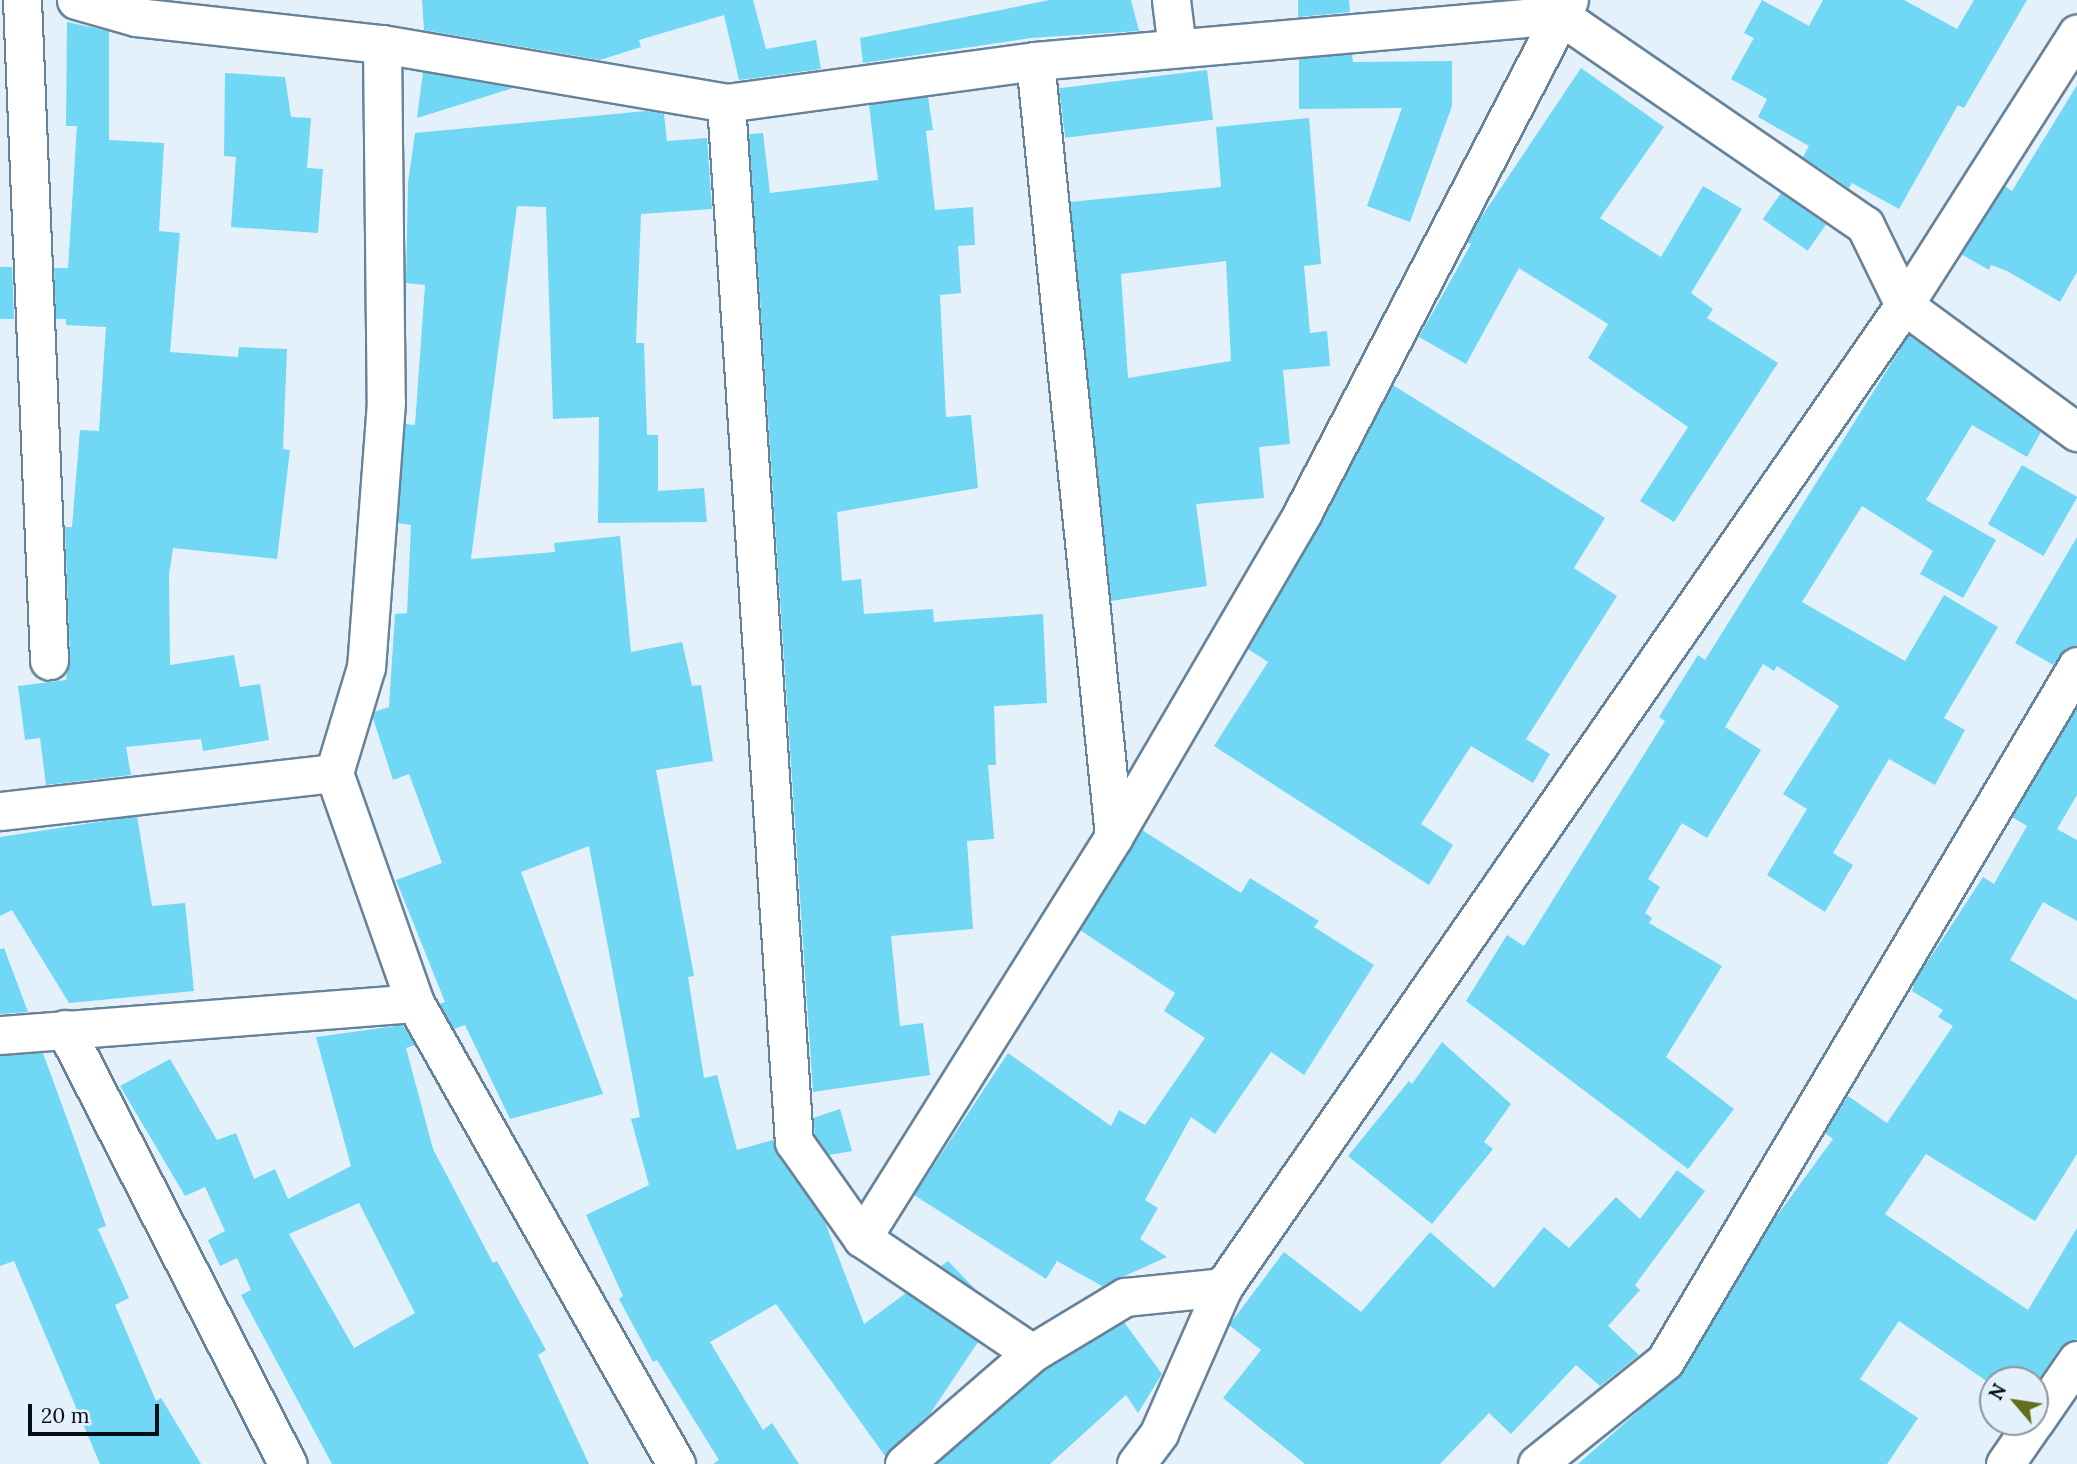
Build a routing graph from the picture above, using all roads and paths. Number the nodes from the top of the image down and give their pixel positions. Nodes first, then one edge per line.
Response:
1 (22, 0) edge
2 (76, 0) edge
3 (1171, 0) edge
4 (1564, 8) edge
5 (2077, 33) edge
6 (382, 44) junction
7 (1177, 48) junction
8 (1035, 61) junction
9 (726, 103) junction
10 (1904, 305) junction
11 (2077, 432) edge
12 (49, 660) dead end
13 (2077, 666) edge
14 (334, 774) junction
15 (0, 811) edge
16 (1114, 836) junction
17 (415, 1003) junction
18 (65, 1029) junction
19 (0, 1035) edge
20 (862, 1238) junction
21 (1223, 1287) junction
22 (1032, 1353) junction
23 (2077, 1360) edge
24 (2049, 1401) edge
25 (2025, 1436) edge
26 (288, 1464) edge
27 (676, 1464) edge
28 (904, 1464) edge
29 (1136, 1464) edge
30 (1537, 1464) edge
31 (2005, 1464) edge

1 - 12 street
2 - 6 street
3 - 7 street
4 - 7 street
4 - 10 street
4 - 16 street
5 - 10 street
6 - 9 street
6 - 14 street
7 - 8 street
8 - 9 street
8 - 16 street
9 - 20 street
10 - 11 street
10 - 21 street
13 - 30 street
14 - 15 street
14 - 17 street
16 - 20 street
17 - 18 street
17 - 27 street
18 - 19 street
18 - 26 street
20 - 22 street
21 - 22 street
21 - 29 street
22 - 28 street
23 - 24 street
25 - 31 street

